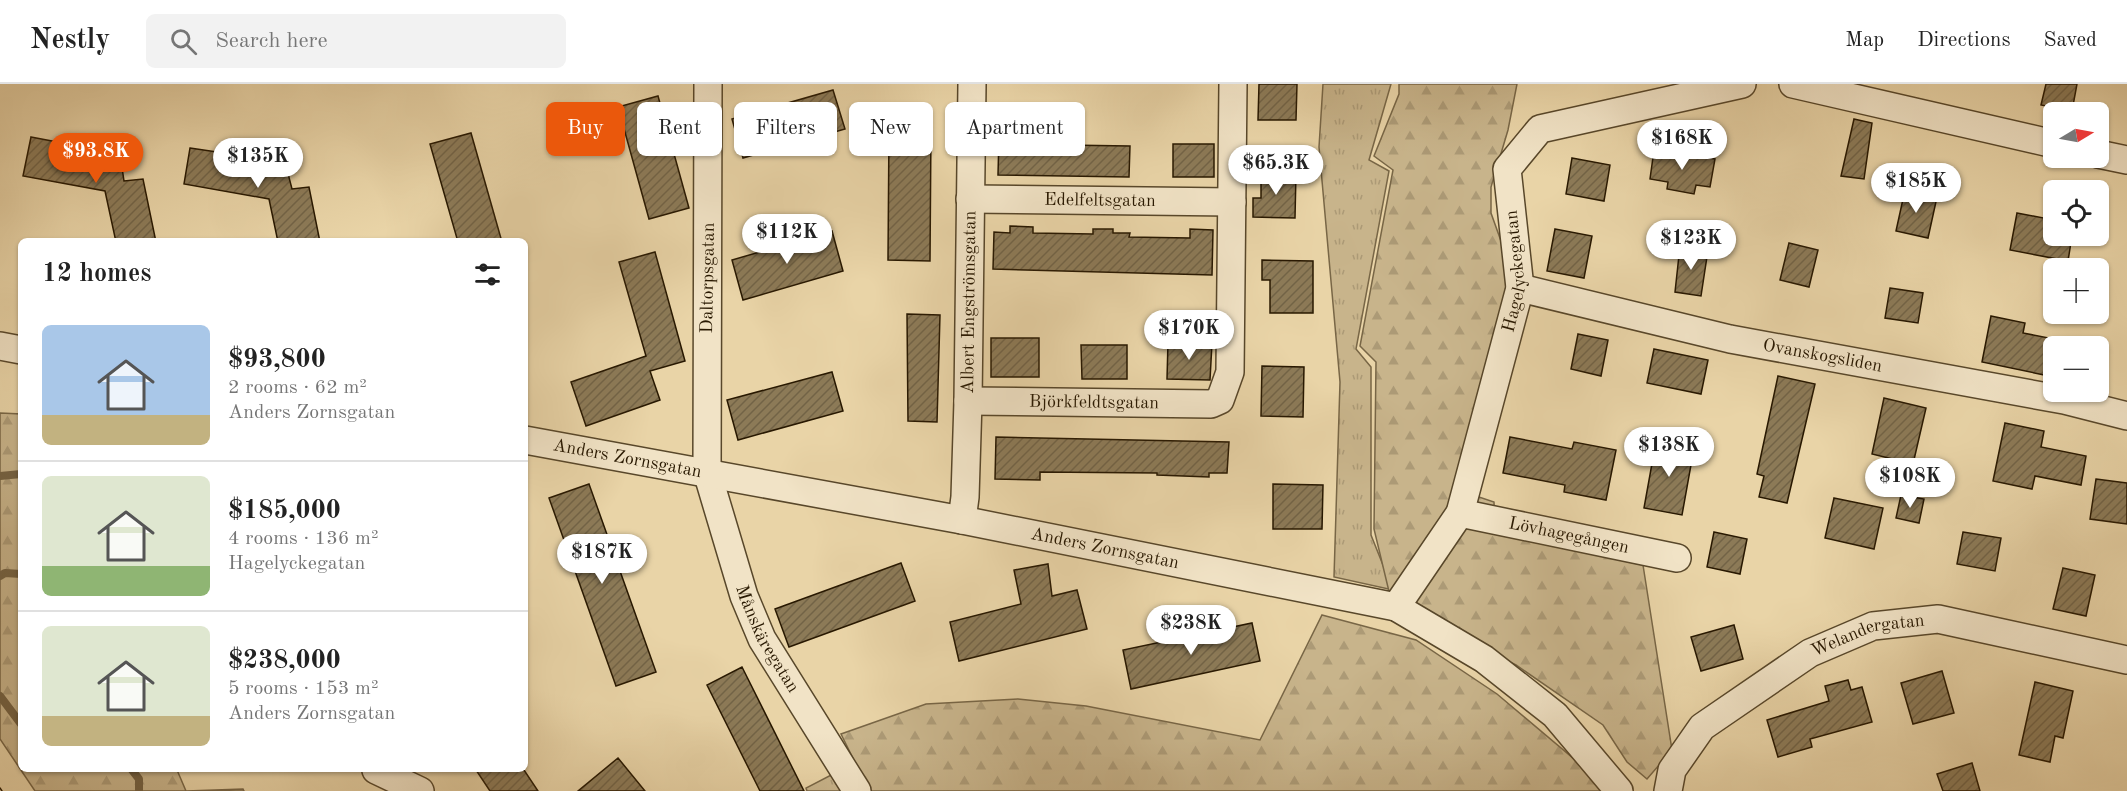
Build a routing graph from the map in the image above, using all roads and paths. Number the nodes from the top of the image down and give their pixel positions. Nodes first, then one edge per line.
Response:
1 (708, 84) edge
2 (972, 84) edge
3 (1233, 84) edge
4 (1742, 84) edge
5 (1793, 84) edge
6 (2043, 141) edge
7 (2109, 156) edge
8 (2127, 160) edge
9 (970, 199) junction
10 (1232, 202) junction
11 (1520, 288) junction
12 (0, 346) edge
13 (18, 349) edge
14 (968, 401) junction
15 (2127, 416) edge
16 (528, 441) edge
17 (707, 472) junction
18 (1460, 513) junction
19 (962, 520) junction
20 (1677, 558) dead end
21 (1396, 607) junction
22 (2127, 660) edge
23 (380, 772) edge
24 (420, 791) edge
25 (857, 791) edge
26 (1619, 791) edge
27 (1668, 791) edge

1 - 17 street, Daltorpsgatan
2 - 9 street, Albert Engströmsgatan
3 - 10 street
4 - 11 street, Hagelyckegatan
5 - 6 street
7 - 8 street
9 - 10 street, Edelfeltsgatan
9 - 14 street, Albert Engströmsgatan
10 - 14 street, Björkfeldtsgatan
11 - 15 street, Ovanskogsliden
11 - 18 street, Hagelyckegatan
12 - 13 street
14 - 19 street, Albert Engströmsgatan
16 - 17 street, Anders Zornsgatan
17 - 19 street, Anders Zornsgatan
17 - 25 street, Månskäregatan
18 - 20 street, Lövhagegången
18 - 21 street, Hagelyckegatan
19 - 21 street, Anders Zornsgatan
21 - 26 street, Anders Zornsgatan
22 - 27 street, Welandergatan
23 - 24 street

